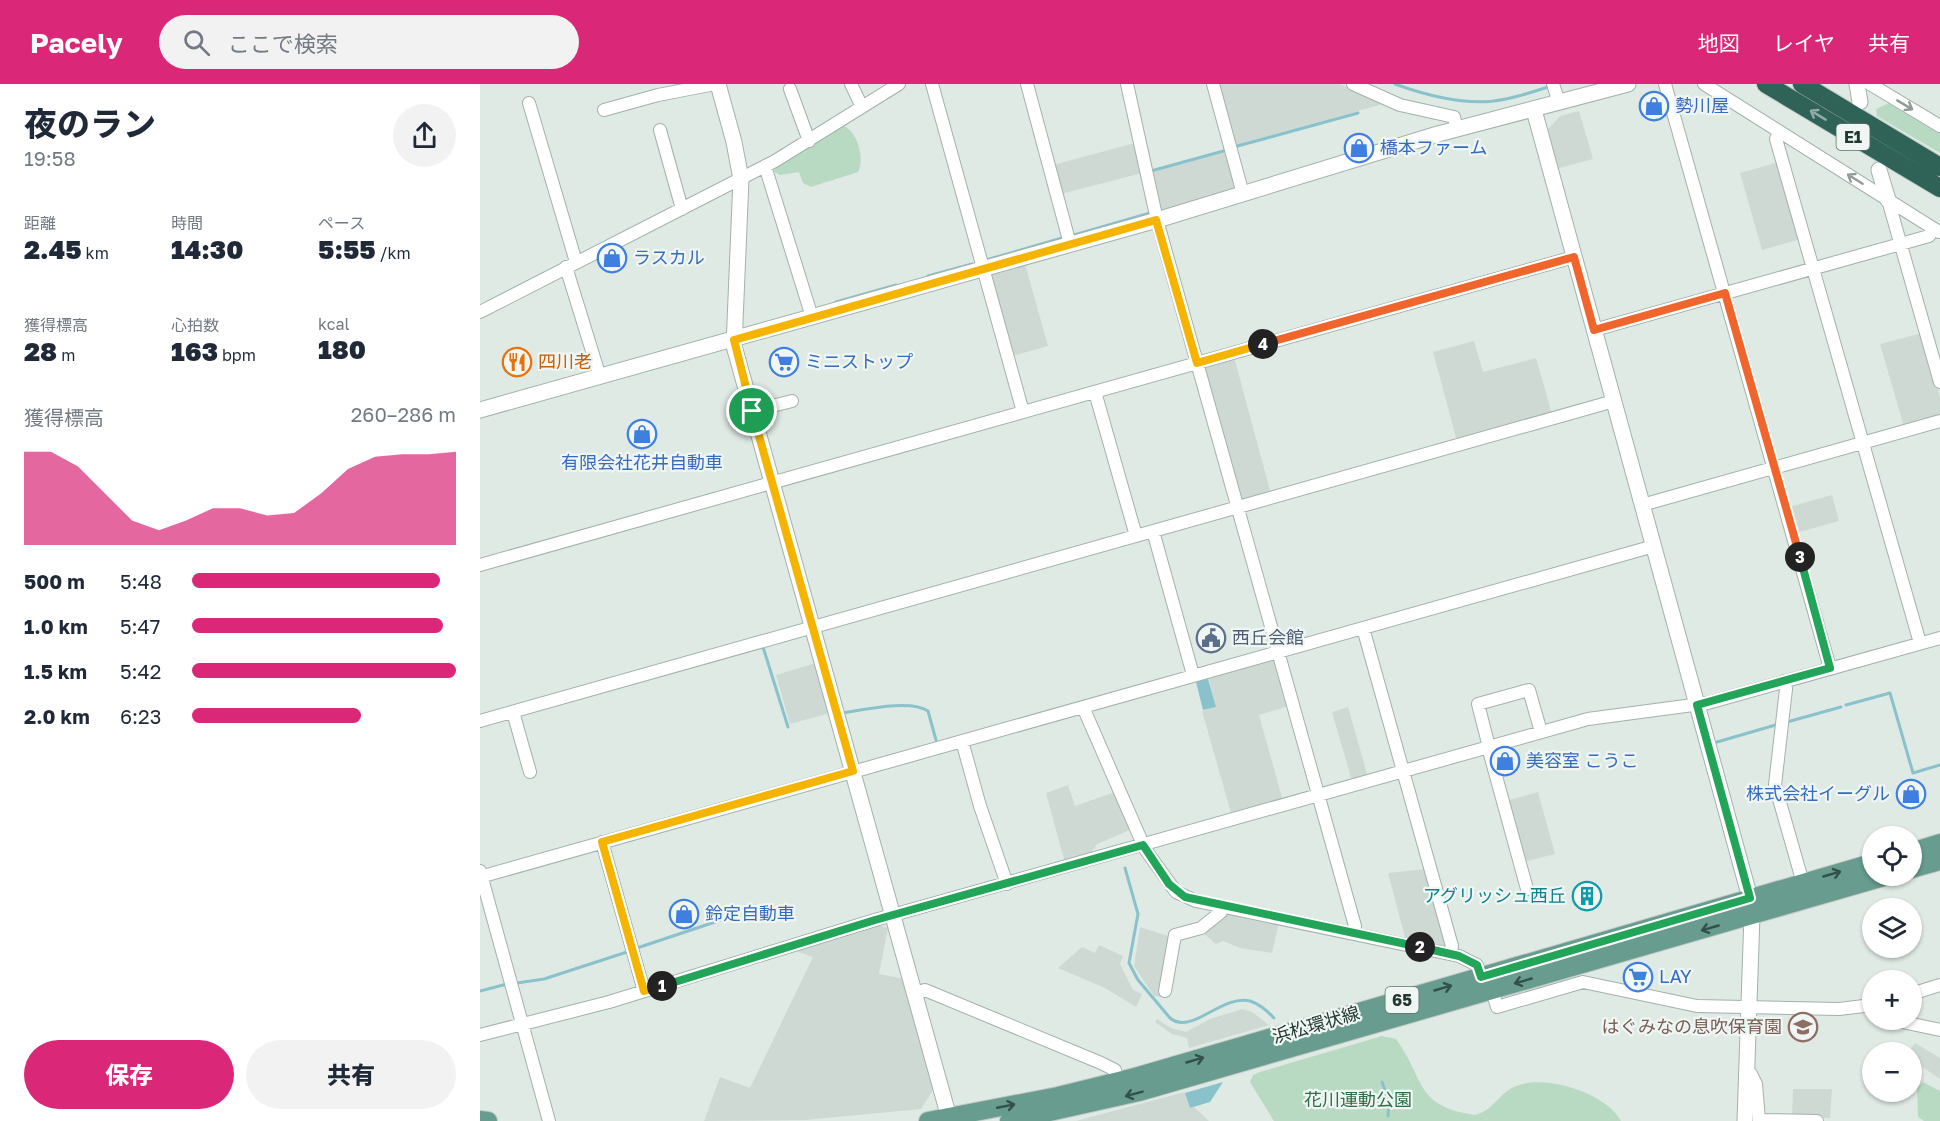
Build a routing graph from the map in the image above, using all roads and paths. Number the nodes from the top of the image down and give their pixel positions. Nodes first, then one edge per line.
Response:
1 (717, 84) edge
2 (851, 84) edge
3 (899, 84) edge
4 (932, 84) edge
5 (1027, 84) edge
6 (1126, 84) edge
7 (1213, 84) edge
8 (1353, 84) edge
9 (1628, 84) edge
10 (1665, 84) edge
11 (1704, 84) edge
12 (1767, 84) edge
13 (1802, 84) edge
14 (1857, 84) edge
15 (1870, 84) edge
16 (790, 89) dead end
17 (1556, 92) edge
18 (1860, 102) dead end
19 (529, 103) dead end
20 (862, 107) junction
21 (604, 110) dead end
22 (1534, 111) junction
23 (1938, 122) edge
24 (660, 130) dead end
25 (1457, 130) junction
26 (1780, 132) junction
27 (809, 141) junction
28 (765, 166) junction
29 (1940, 167) edge
30 (1879, 170) dead end
31 (741, 179) junction
32 (1940, 188) edge
33 (1243, 194) junction
34 (1888, 200) junction
35 (682, 208) junction
36 (1156, 220) junction
37 (1937, 231) edge
38 (1070, 244) junction
39 (1900, 244) junction
40 (1574, 257) junction
41 (571, 265) junction
42 (1813, 268) junction
43 (983, 269) junction
44 (1725, 293) junction
45 (480, 312) edge
46 (812, 317) junction
47 (1594, 330) junction
48 (734, 340) junction
49 (1197, 363) junction
50 (600, 377) junction
51 (1940, 382) edge
52 (1095, 392) junction
53 (792, 400) dead end
54 (1614, 401) junction
55 (480, 410) edge
56 (752, 411) junction
57 (1023, 412) junction
58 (1940, 421) edge
59 (1863, 443) junction
60 (1775, 468) junction
61 (772, 483) junction
62 (1642, 505) junction
63 (1238, 507) junction
64 (1153, 531) junction
65 (1136, 536) junction
66 (1654, 546) junction
67 (480, 566) edge
68 (812, 627) junction
69 (1363, 627) junction
70 (1940, 638) edge
71 (1920, 643) junction
72 (1278, 651) junction
73 (1830, 668) junction
74 (1193, 675) junction
75 (1784, 681) junction
76 (1697, 705) junction
77 (1083, 706) junction
78 (513, 712) junction
79 (480, 721) edge
80 (1540, 732) junction
81 (962, 741) junction
82 (1489, 747) junction
83 (853, 771) junction
84 (1403, 771) junction
85 (530, 772) dead end
86 (1318, 795) junction
87 (602, 842) junction
88 (1940, 843) edge
89 (1143, 845) junction
90 (1922, 849) edge
91 (1940, 861) edge
92 (1862, 866) edge
93 (1922, 866) edge
94 (480, 875) edge
95 (1862, 882) edge
96 (1803, 883) junction
97 (1007, 884) junction
98 (1527, 889) dead end
99 (1222, 906) junction
100 (1751, 907) junction
101 (893, 916) junction
102 (1354, 934) junction
103 (1450, 954) junction
104 (1486, 984) junction
105 (1940, 986) edge
106 (644, 991) junction
107 (1165, 991) dead end
108 (1922, 991) edge
109 (915, 993) junction
110 (1748, 1007) junction
111 (1862, 1009) edge
112 (523, 1024) junction
113 (1922, 1026) edge
114 (1940, 1030) edge
115 (480, 1035) edge
116 (1745, 1074) junction
117 (1118, 1082) junction
118 (950, 1119) edge
119 (480, 1120) edge
120 (488, 1121) edge
121 (549, 1121) edge
122 (928, 1121) edge
123 (1009, 1121) edge
124 (1745, 1121) edge
125 (1817, 1121) edge

1 - 21 street
1 - 31 street
2 - 20 street
3 - 20 street
4 - 43 street
5 - 38 street
6 - 36 street
7 - 33 street
8 - 25 street
9 - 17 street
10 - 44 street
11 - 26 street
32 -> 12 highway, E1
13 - 29 highway, E1
14 - 18 street
15 -> 23 street
16 - 27 street
17 - 22 street
19 - 41 street
20 - 27 street
22 - 25 street
22 - 40 street
24 - 35 street
25 - 33 street
34 -> 26 street
26 - 42 street
27 - 28 street
28 - 31 street
28 - 46 street
30 - 34 street
31 - 35 street
31 - 48 street
33 - 36 street
34 - 37 street
34 - 39 street
35 - 41 street
36 - 38 street
36 - 49 street
37 - 39 street
38 - 43 street
39 - 42 street
39 - 51 street
40 - 47 street
40 - 49 street
41 - 45 street
41 - 50 street
42 - 44 street
42 - 59 street
43 - 46 street
43 - 57 street
44 - 47 street
44 - 60 street
46 - 48 street
47 - 54 street
48 - 50 street
48 - 56 street
49 - 52 street
49 - 63 street
50 - 55 street
52 - 57 street
52 - 65 street
53 - 56 street
54 - 62 street
54 - 63 street
56 - 61 street
57 - 61 street
58 - 59 street
59 - 60 street
59 - 71 street
60 - 62 street
60 - 73 street
61 - 67 street
61 - 68 street
62 - 66 street
63 - 64 street
63 - 72 street
64 - 65 street
64 - 74 street
65 - 68 street
66 - 69 street
66 - 76 street
68 - 78 street
68 - 83 street
69 - 72 street
69 - 84 street
70 - 71 street
71 - 73 street
72 - 74 street
72 - 86 street
73 - 75 street
74 - 77 street
75 - 76 street
75 - 96 street
76 - 80 street
76 - 100 street
77 - 81 street
77 - 89 street
78 - 79 street
78 - 85 street
80 - 82 street
80 - 82 street
81 - 83 street
81 - 97 street
82 - 84 street
82 - 98 street
83 - 87 street
83 - 101 street
84 - 86 street
84 - 103 street
86 - 89 street
86 - 102 street
87 - 94 street
87 - 106 street
88 - 90 main road
89 - 97 street
89 - 99 street
91 - 93 main road
96 -> 92 main road, 浜松環状線 / 65
94 - 112 street
95 - 100 main road, 浜松環状線 / 65
96 - 100 main road, 浜松環状線 / 65
97 - 101 street
99 - 102 street
99 - 107 street
100 - 104 main road, 浜松環状線 / 65
100 - 110 street
101 - 106 street
101 - 109 street
102 - 103 street
103 - 104 street
104 - 110 street
117 -> 104 main road, 浜松環状線 / 65
104 -> 123 main road, 浜松環状線 / 65
105 - 108 street
106 - 112 street
109 - 117 street
109 - 118 street
110 - 111 street
110 - 116 street
112 - 115 street
112 - 121 street
113 - 114 street
116 - 124 street
116 - 125 street
118 -> 117 main road, 浜松環状線 / 65
118 - 122 main road, 浜松環状線 / 65
119 - 120 main road

